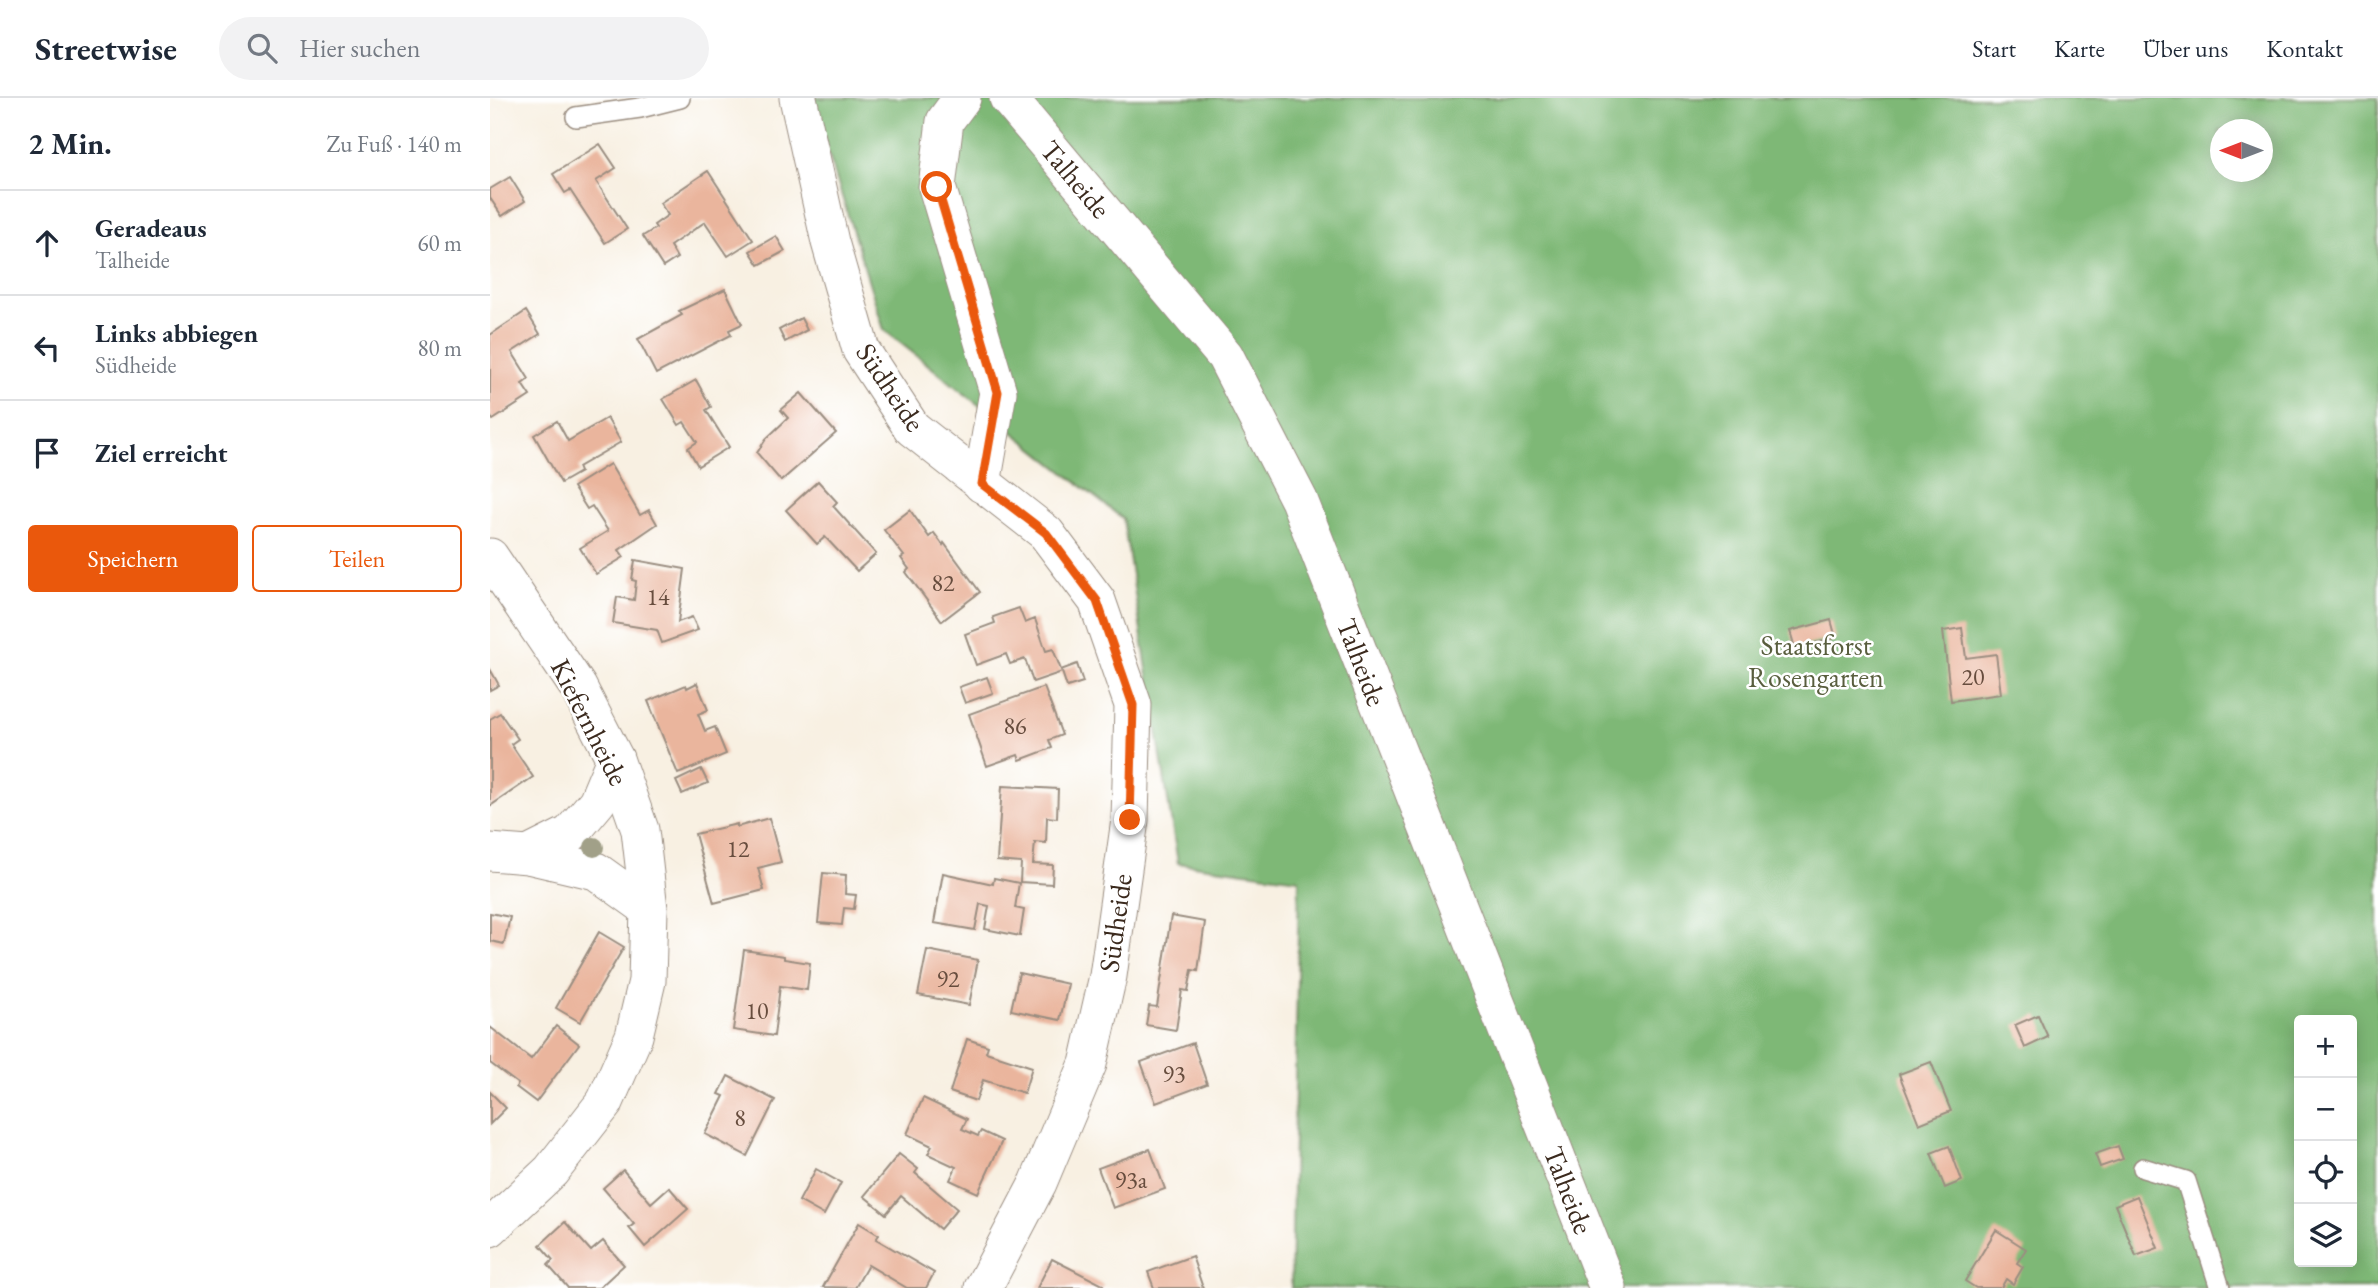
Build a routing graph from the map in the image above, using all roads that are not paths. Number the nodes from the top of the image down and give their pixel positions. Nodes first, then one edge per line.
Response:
1 (680, 98) edge
2 (798, 98) edge
3 (962, 98) edge
4 (1008, 98) edge
5 (576, 117) dead end
6 (982, 484) junction
7 (490, 557) edge
8 (615, 759) junction
9 (490, 852) edge
10 (528, 855) junction
11 (649, 909) junction
12 (2143, 1168) dead end
13 (490, 1228) edge
14 (984, 1288) edge
15 (1608, 1288) edge
16 (2220, 1288) edge

1 - 5 lane
2 - 6 street, Südheide
3 - 6 street
4 - 15 street, Talheide
6 - 14 street, Südheide
7 - 8 street, Kiefernheide
8 - 10 street
8 - 11 street, Kiefernheide
9 - 10 street
10 - 11 street
11 - 13 street, Kiefernheide
12 - 16 lane

